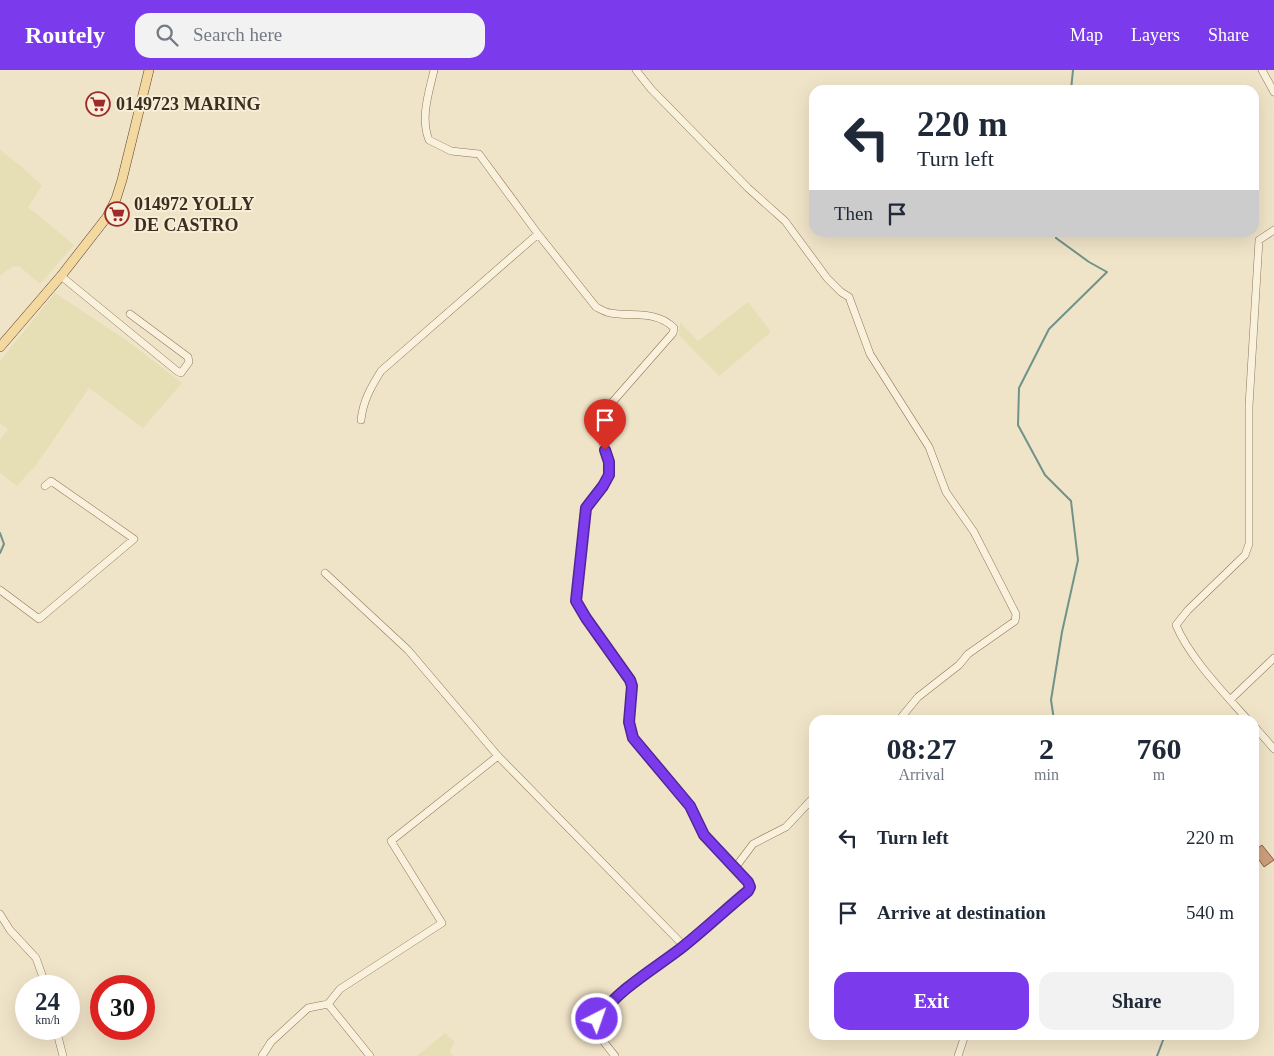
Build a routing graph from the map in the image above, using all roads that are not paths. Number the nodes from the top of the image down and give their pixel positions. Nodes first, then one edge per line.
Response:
1 (149, 70) edge
2 (434, 70) edge
3 (636, 70) edge
4 (1262, 70) edge
5 (1274, 92) edge
6 (1274, 230) edge
7 (538, 234) junction
8 (61, 276) junction
9 (130, 314) dead end
10 (0, 347) edge
11 (361, 420) dead end
12 (45, 486) dead end
13 (325, 574) dead end
14 (0, 590) edge
15 (1274, 658) edge
16 (1230, 700) junction
17 (903, 715) edge
18 (1244, 715) edge
19 (1259, 732) edge
20 (1274, 749) edge
21 (498, 756) junction
22 (809, 802) edge
23 (735, 868) junction
24 (0, 914) edge
25 (684, 946) junction
26 (42, 975) edge
27 (328, 1004) junction
28 (59, 1040) edge
29 (963, 1040) edge
30 (63, 1056) edge
31 (262, 1056) edge
32 (370, 1056) edge
33 (614, 1056) edge
34 (958, 1056) edge

1 - 8 main road
2 - 7 street
3 - 17 street
4 - 5 street
6 - 16 street
7 - 11 street
7 - 23 street
8 - 9 street
8 - 10 main road
12 - 14 street
13 - 21 street
15 - 16 street
16 - 18 street
19 - 20 street
21 - 25 street
21 - 27 street
22 - 23 street
23 - 25 street
24 - 26 street
25 - 33 street
27 - 31 street
27 - 32 street
28 - 30 street
29 - 34 street

